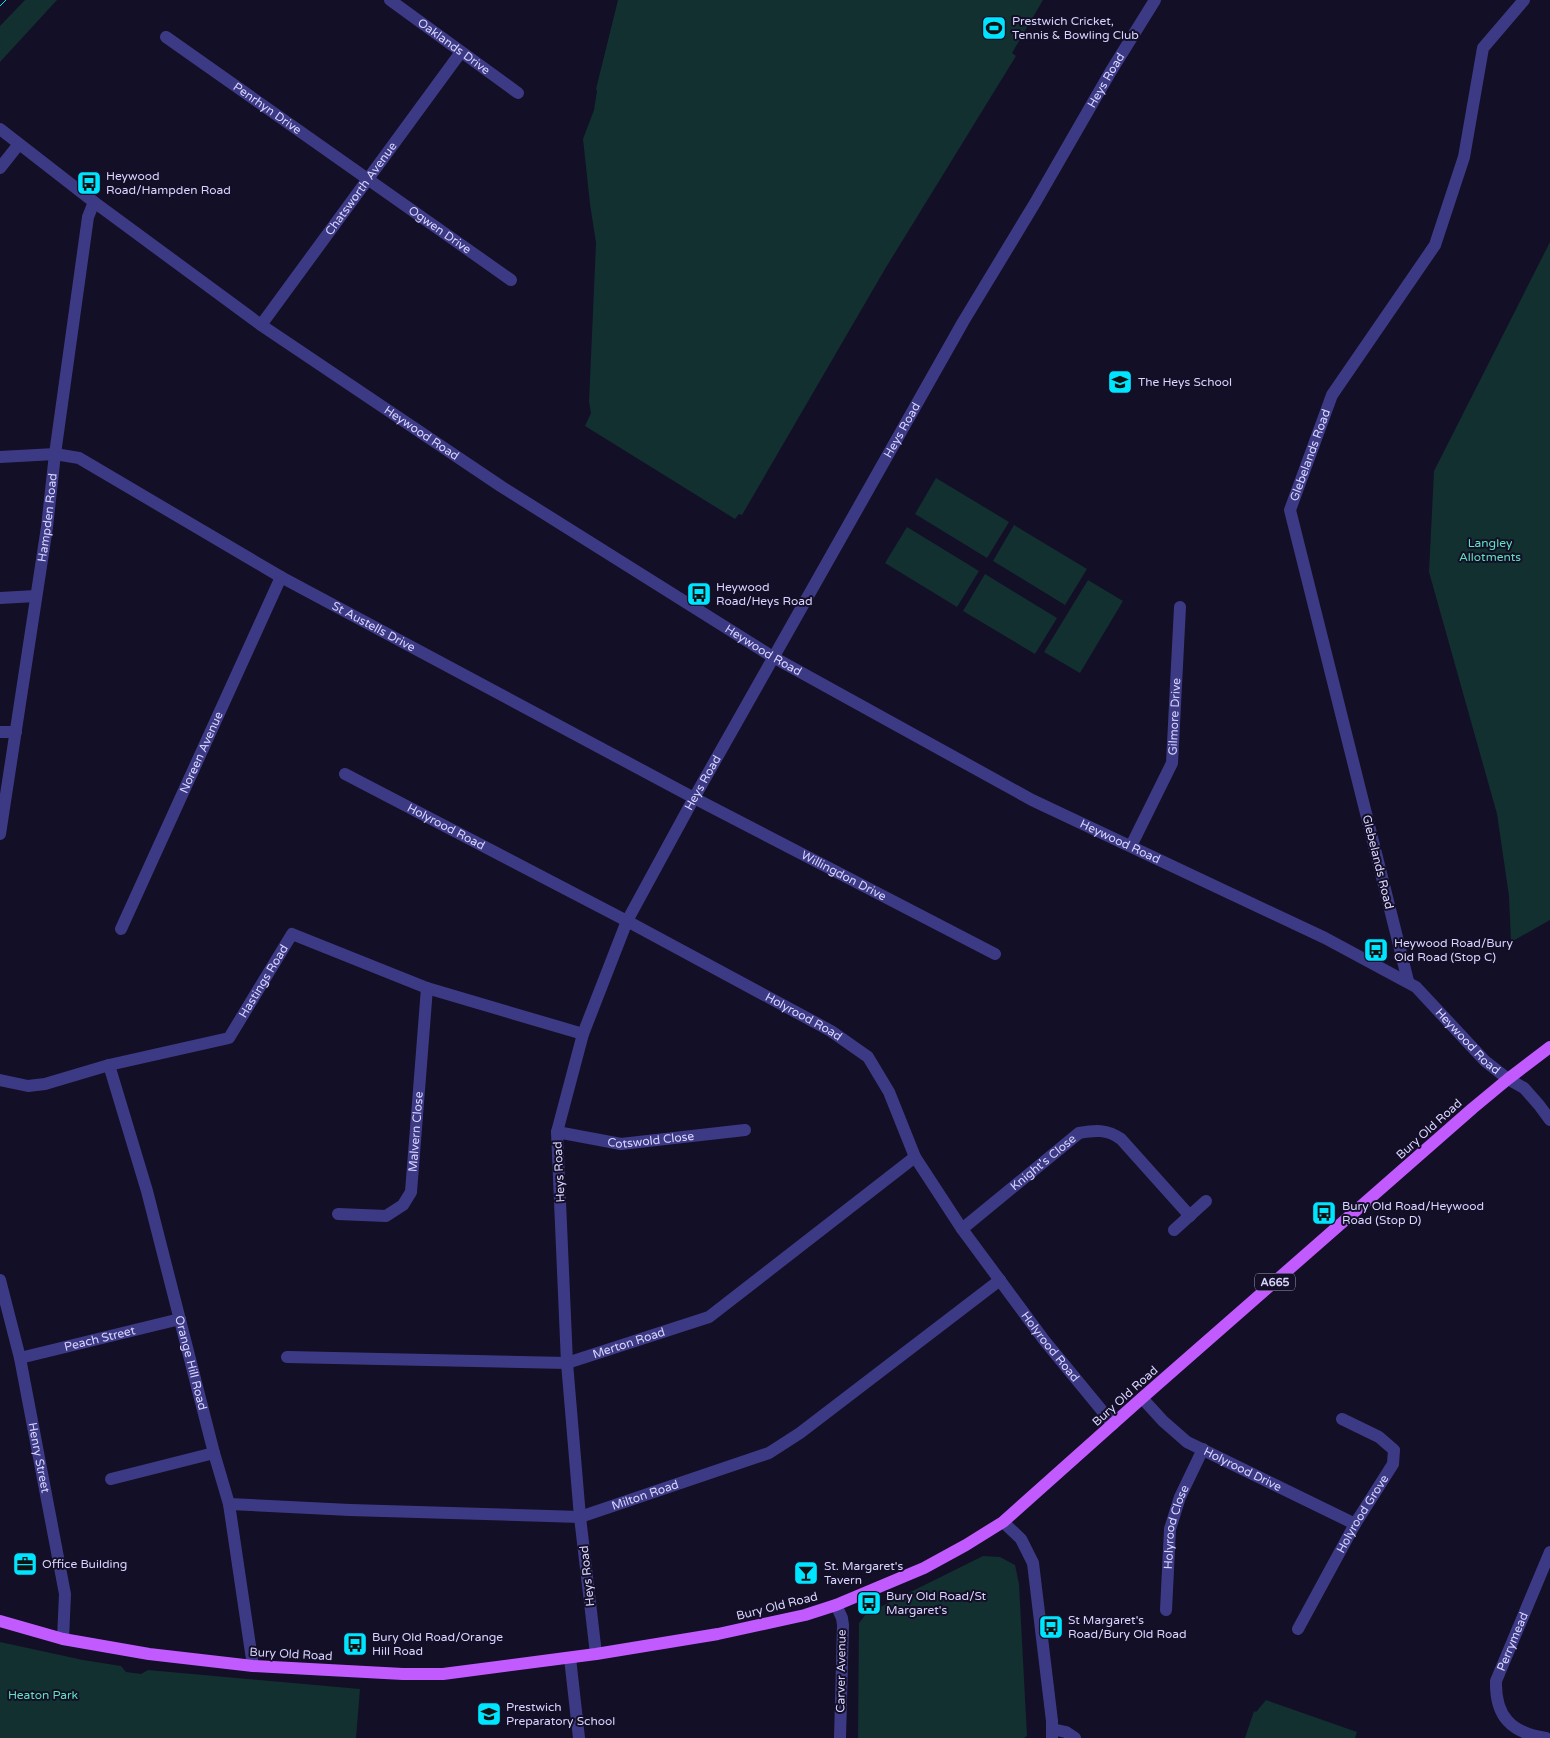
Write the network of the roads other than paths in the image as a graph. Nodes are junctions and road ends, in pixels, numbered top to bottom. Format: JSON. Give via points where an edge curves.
{"nodes":[{"id":1,"x":390,"y":0,"type":"edge"},
{"id":2,"x":1155,"y":0,"type":"edge"},
{"id":3,"x":1524,"y":0,"type":"edge"},
{"id":4,"x":166,"y":37,"type":"dead end"},
{"id":5,"x":460,"y":52,"type":"junction"},
{"id":6,"x":518,"y":92,"type":"dead end"},
{"id":7,"x":0,"y":129,"type":"edge"},
{"id":8,"x":18,"y":144,"type":"junction"},
{"id":9,"x":0,"y":168,"type":"edge"},
{"id":10,"x":368,"y":179,"type":"junction"},
{"id":11,"x":94,"y":202,"type":"junction"},
{"id":12,"x":511,"y":280,"type":"dead end"},
{"id":13,"x":261,"y":325,"type":"junction"},
{"id":14,"x":55,"y":454,"type":"junction"},
{"id":15,"x":0,"y":457,"type":"edge"},
{"id":16,"x":281,"y":577,"type":"junction"},
{"id":17,"x":36,"y":596,"type":"junction"},
{"id":18,"x":0,"y":598,"type":"edge"},
{"id":19,"x":1180,"y":607,"type":"dead end"},
{"id":20,"x":773,"y":657,"type":"junction"},
{"id":21,"x":0,"y":732,"type":"edge"},
{"id":22,"x":16,"y":732,"type":"junction"},
{"id":23,"x":344,"y":774,"type":"dead end"},
{"id":24,"x":694,"y":798,"type":"junction"},
{"id":25,"x":0,"y":834,"type":"edge"},
{"id":26,"x":1131,"y":846,"type":"junction"},
{"id":27,"x":627,"y":921,"type":"junction"},
{"id":28,"x":121,"y":928,"type":"dead end"},
{"id":29,"x":994,"y":954,"type":"dead end"},
{"id":30,"x":1408,"y":981,"type":"junction"},
{"id":31,"x":427,"y":988,"type":"junction"},
{"id":32,"x":583,"y":1034,"type":"junction"},
{"id":33,"x":1550,"y":1047,"type":"edge"},
{"id":34,"x":110,"y":1065,"type":"junction"},
{"id":35,"x":1508,"y":1079,"type":"junction"},
{"id":36,"x":0,"y":1080,"type":"edge"},
{"id":37,"x":1550,"y":1120,"type":"edge"},
{"id":38,"x":745,"y":1130,"type":"dead end"},
{"id":39,"x":557,"y":1132,"type":"junction"},
{"id":40,"x":915,"y":1158,"type":"junction"},
{"id":41,"x":1206,"y":1201,"type":"dead end"},
{"id":42,"x":338,"y":1214,"type":"dead end"},
{"id":43,"x":1190,"y":1216,"type":"junction"},
{"id":44,"x":962,"y":1228,"type":"junction"},
{"id":45,"x":1174,"y":1230,"type":"dead end"},
{"id":46,"x":0,"y":1280,"type":"edge"},
{"id":47,"x":1000,"y":1280,"type":"junction"},
{"id":48,"x":180,"y":1319,"type":"junction"},
{"id":49,"x":286,"y":1357,"type":"dead end"},
{"id":50,"x":20,"y":1358,"type":"junction"},
{"id":51,"x":567,"y":1363,"type":"junction"},
{"id":52,"x":1142,"y":1398,"type":"junction"},
{"id":53,"x":1342,"y":1419,"type":"dead end"},
{"id":54,"x":1114,"y":1424,"type":"junction"},
{"id":55,"x":1203,"y":1449,"type":"junction"},
{"id":56,"x":214,"y":1453,"type":"junction"},
{"id":57,"x":111,"y":1480,"type":"dead end"},
{"id":58,"x":229,"y":1504,"type":"junction"},
{"id":59,"x":580,"y":1517,"type":"junction"},
{"id":60,"x":1003,"y":1522,"type":"junction"},
{"id":61,"x":1355,"y":1524,"type":"junction"},
{"id":62,"x":1550,"y":1552,"type":"edge"},
{"id":63,"x":836,"y":1605,"type":"junction"},
{"id":64,"x":1166,"y":1610,"type":"dead end"},
{"id":65,"x":0,"y":1621,"type":"edge"},
{"id":66,"x":1298,"y":1629,"type":"dead end"},
{"id":67,"x":62,"y":1639,"type":"junction"},
{"id":68,"x":596,"y":1654,"type":"junction"},
{"id":69,"x":570,"y":1658,"type":"junction"},
{"id":70,"x":254,"y":1666,"type":"junction"},
{"id":71,"x":1052,"y":1734,"type":"edge"},
{"id":72,"x":579,"y":1738,"type":"edge"},
{"id":73,"x":840,"y":1738,"type":"edge"},
{"id":74,"x":1075,"y":1738,"type":"edge"},
{"id":75,"x":1546,"y":1738,"type":"edge"}],
"edges":[{"from":1,"to":5,"type":"street","name":"Oaklands Drive"},
{"from":2,"to":20,"type":"street","name":"Heys Road","via":[[963,322]]},
{"from":3,"to":30,"type":"street","name":"Glebelands Road","via":[[1483,48],[1464,157],[1435,245],[1332,395],[1290,510]]},
{"from":4,"to":10,"type":"street","name":"Penrhyn Drive"},
{"from":5,"to":6,"type":"street","name":"Oaklands Drive"},
{"from":5,"to":10,"type":"street","name":"Chatsworth Avenue"},
{"from":7,"to":8,"type":"street","name":"Heywood Road"},
{"from":8,"to":9,"type":"street"},
{"from":8,"to":11,"type":"street","name":"Heywood Road"},
{"from":10,"to":12,"type":"street","name":"Ogwen Drive"},
{"from":10,"to":13,"type":"street","name":"Chatsworth Avenue"},
{"from":11,"to":13,"type":"street","name":"Heywood Road"},
{"from":11,"to":14,"type":"street","name":"Hampden Road","via":[[88,217]]},
{"from":13,"to":20,"type":"street","name":"Heywood Road","via":[[502,487]]},
{"from":14,"to":15,"type":"street","name":"St Austells Drive"},
{"from":14,"to":16,"type":"street","name":"St Austells Drive","via":[[79,458]]},
{"from":14,"to":17,"type":"street","name":"Hampden Road"},
{"from":16,"to":24,"type":"street","name":"St Austells Drive"},
{"from":16,"to":28,"type":"street","name":"Noreen Avenue"},
{"from":17,"to":18,"type":"street"},
{"from":17,"to":22,"type":"street","name":"Hampden Road"},
{"from":19,"to":26,"type":"street","name":"Gilmore Drive","via":[[1172,763]]},
{"from":20,"to":24,"type":"street","name":"Heys Road"},
{"from":20,"to":26,"type":"street","name":"Heywood Road","via":[[1032,800]]},
{"from":21,"to":22,"type":"street"},
{"from":22,"to":25,"type":"street","name":"Hampden Road"},
{"from":23,"to":27,"type":"street","name":"Holyrood Road"},
{"from":24,"to":27,"type":"street","name":"Heys Road"},
{"from":24,"to":29,"type":"street","name":"Willingdon Drive"},
{"from":26,"to":30,"type":"street","name":"Heywood Road"},
{"from":27,"to":32,"type":"street","name":"Heys Road"},
{"from":27,"to":40,"type":"street","name":"Holyrood Road","via":[[831,1031],[868,1058],[889,1092]]},
{"from":30,"to":35,"type":"street","name":"Heywood Road","via":[[1485,1061]]},
{"from":31,"to":32,"type":"street","name":"Hastings Road"},
{"from":31,"to":34,"type":"street","name":"Hastings Road","via":[[292,934],[229,1038]]},
{"from":31,"to":42,"type":"street","name":"Malvern Close","via":[[411,1192],[403,1206],[386,1216]]},
{"from":32,"to":39,"type":"street","name":"Heys Road"},
{"from":33,"to":35,"type":"main road","name":"Bury Old Road","number":"A665"},
{"from":34,"to":36,"type":"street","name":"Hastings Road","via":[[45,1084],[28,1086]]},
{"from":34,"to":48,"type":"street","name":"Orange Hill Road"},
{"from":35,"to":37,"type":"street","name":"Heywood Road","via":[[1524,1088]]},
{"from":35,"to":52,"type":"main road","name":"Bury Old Road","number":"A665"},
{"from":38,"to":39,"type":"street","name":"Cotswold Close","via":[[621,1144]]},
{"from":39,"to":51,"type":"street","name":"Heys Road"},
{"from":40,"to":44,"type":"street","name":"Holyrood Road"},
{"from":40,"to":51,"type":"street","name":"Merton Road","via":[[709,1316]]},
{"from":41,"to":43,"type":"street"},
{"from":43,"to":44,"type":"street","name":"Knight's Close","via":[[1121,1138],[1096,1130],[1079,1133]]},
{"from":43,"to":45,"type":"street"},
{"from":44,"to":47,"type":"street","name":"Holyrood Road"},
{"from":46,"to":50,"type":"street","name":"Henry Street"},
{"from":47,"to":54,"type":"street","name":"Holyrood Road","via":[[1044,1340]]},
{"from":47,"to":59,"type":"street","name":"Milton Road","via":[[800,1433],[769,1453]]},
{"from":48,"to":50,"type":"street","name":"Peach Street"},
{"from":48,"to":56,"type":"street","name":"Orange Hill Road"},
{"from":49,"to":51,"type":"street","name":"Merton Road"},
{"from":50,"to":67,"type":"street","name":"Henry Street","via":[[65,1594]]},
{"from":51,"to":59,"type":"street","name":"Heys Road"},
{"from":52,"to":54,"type":"main road","name":"Bury Old Road","number":"A665"},
{"from":52,"to":55,"type":"street","name":"Holyrood Drive","via":[[1187,1442]]},
{"from":53,"to":61,"type":"street","name":"Holyrood Grove","via":[[1379,1437],[1394,1450],[1393,1464]]},
{"from":54,"to":60,"type":"main road","name":"Bury Old Road","number":"A665"},
{"from":55,"to":61,"type":"street","name":"Holyrood Drive"},
{"from":55,"to":64,"type":"street","name":"Holyrood Close","via":[[1180,1497],[1170,1529]]},
{"from":56,"to":57,"type":"street"},
{"from":56,"to":58,"type":"street","name":"Orange Hill Road"},
{"from":58,"to":59,"type":"street","name":"Milton Road"},
{"from":58,"to":70,"type":"street","name":"Orange Hill Road"},
{"from":59,"to":68,"type":"street","name":"Heys Road"},
{"from":60,"to":63,"type":"main road","name":"Bury Old Road","number":"A665","via":[[924,1568]]},
{"from":60,"to":71,"type":"street","via":[[1021,1539],[1032,1563]]},
{"from":61,"to":66,"type":"street","name":"Holyrood Grove"},
{"from":62,"to":75,"type":"street","name":"Perrymead","via":[[1496,1680],[1495,1694],[1505,1718],[1516,1729]]},
{"from":63,"to":68,"type":"main road","name":"Bury Old Road","number":"A665","via":[[718,1634]]},
{"from":63,"to":73,"type":"street","name":"Carver Avenue","via":[[843,1625]]},
{"from":65,"to":67,"type":"main road","name":"Bury Old Road","number":"A665"},
{"from":67,"to":70,"type":"main road","name":"Bury Old Road","number":"A665","via":[[149,1654]]},
{"from":68,"to":69,"type":"main road","name":"Bury Old Road","number":"A665"},
{"from":69,"to":70,"type":"main road","name":"Bury Old Road","number":"A665","via":[[443,1674]]},
{"from":69,"to":72,"type":"street"},
{"from":71,"to":74,"type":"street","via":[[1066,1732]]}]}
